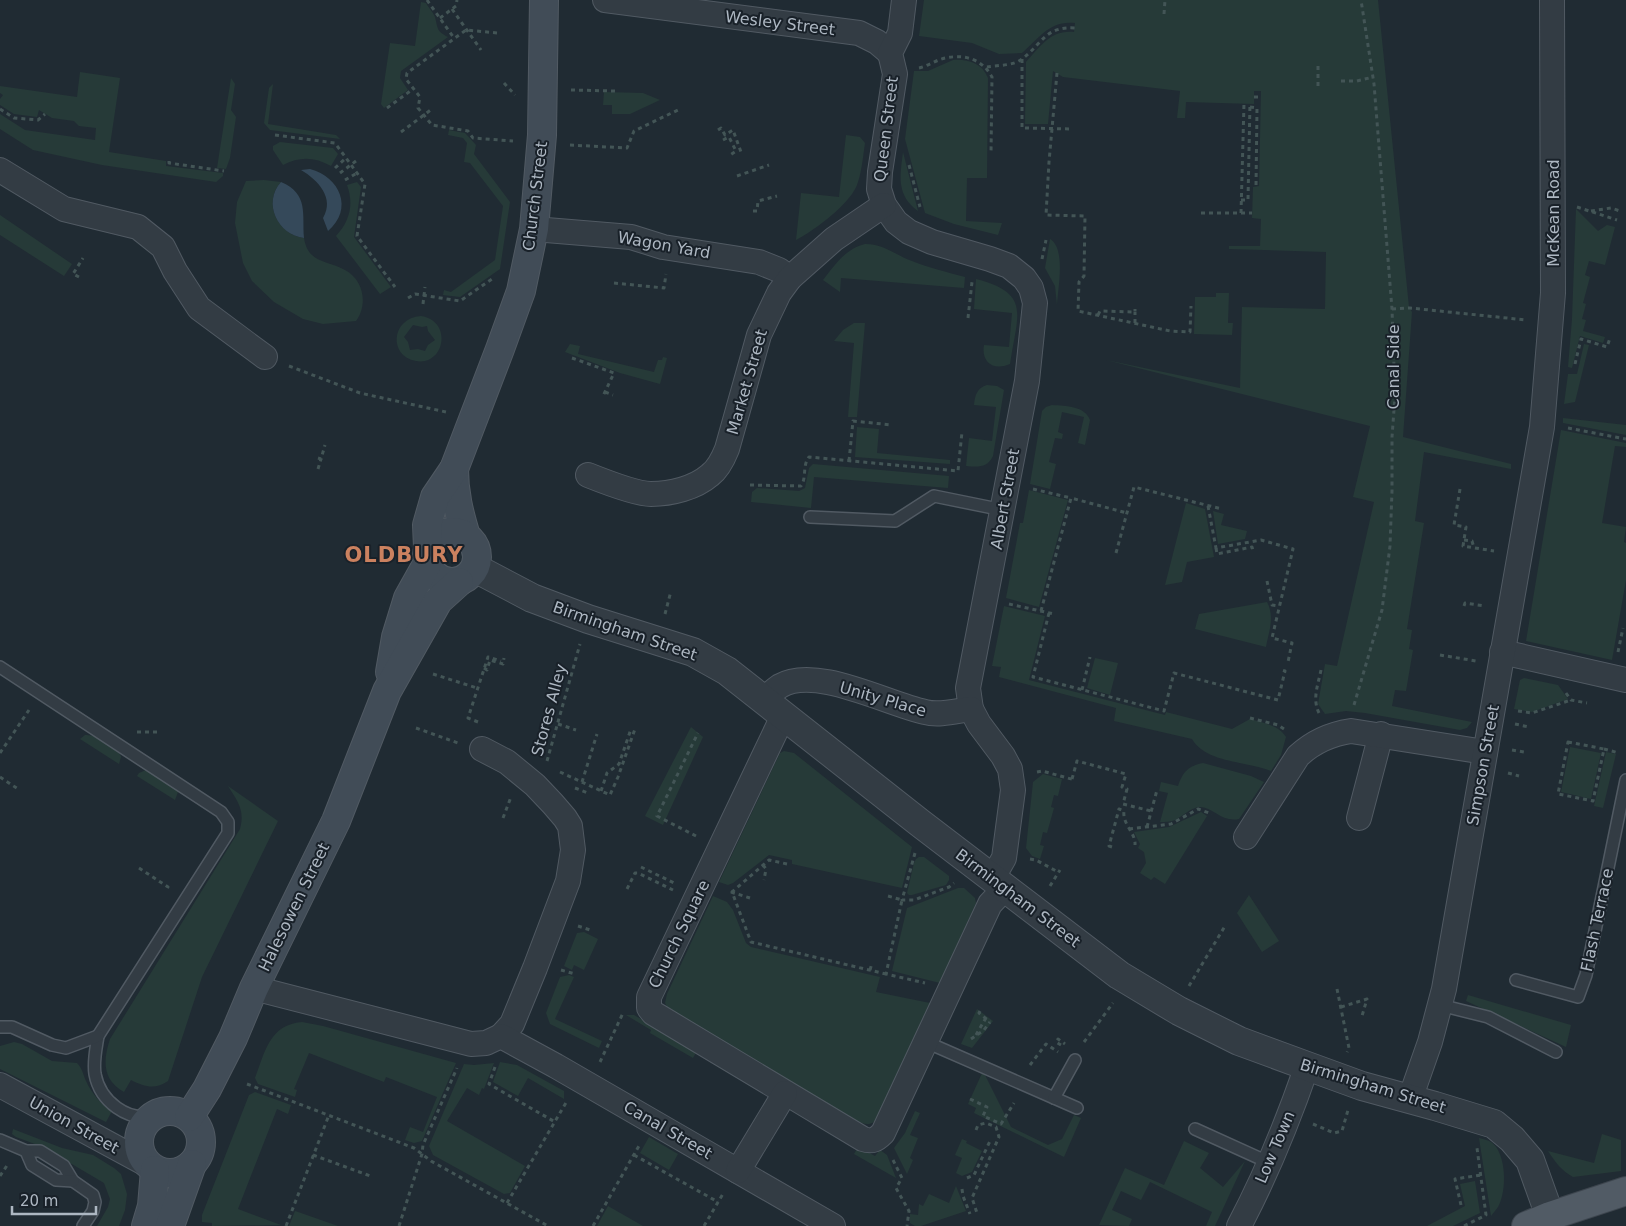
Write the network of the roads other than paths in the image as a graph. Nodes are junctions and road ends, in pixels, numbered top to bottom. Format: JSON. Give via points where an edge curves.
{"nodes":[{"id":1,"x":544,"y":0,"type":"edge"},
{"id":2,"x":605,"y":0,"type":"edge"},
{"id":3,"x":904,"y":0,"type":"edge"},
{"id":4,"x":1552,"y":0,"type":"edge"},
{"id":5,"x":890,"y":53,"type":"junction"},
{"id":6,"x":0,"y":170,"type":"edge"},
{"id":7,"x":884,"y":205,"type":"junction"},
{"id":8,"x":534,"y":229,"type":"junction"},
{"id":9,"x":785,"y":274,"type":"junction"},
{"id":10,"x":1035,"y":277,"type":"joint"},
{"id":11,"x":265,"y":357,"type":"road end"},
{"id":12,"x":1552,"y":427,"type":"joint"},
{"id":13,"x":454,"y":469,"type":"junction"},
{"id":14,"x":588,"y":475,"type":"dead end"},
{"id":15,"x":1003,"y":510,"type":"junction"},
{"id":16,"x":810,"y":517,"type":"dead end"},
{"id":17,"x":466,"y":536,"type":"junction"},
{"id":18,"x":428,"y":556,"type":"junction"},
{"id":19,"x":467,"y":575,"type":"junction"},
{"id":20,"x":1502,"y":652,"type":"junction"},
{"id":21,"x":0,"y":667,"type":"edge"},
{"id":22,"x":1626,"y":680,"type":"edge"},
{"id":23,"x":387,"y":691,"type":"junction"},
{"id":24,"x":774,"y":707,"type":"junction"},
{"id":25,"x":971,"y":709,"type":"junction"},
{"id":26,"x":1381,"y":734,"type":"junction"},
{"id":27,"x":482,"y":749,"type":"dead end"},
{"id":28,"x":1485,"y":752,"type":"junction"},
{"id":29,"x":1626,"y":780,"type":"edge"},
{"id":30,"x":1359,"y":818,"type":"dead end"},
{"id":31,"x":1246,"y":837,"type":"dead end"},
{"id":32,"x":999,"y":884,"type":"junction"},
{"id":33,"x":1516,"y":980,"type":"dead end"},
{"id":34,"x":254,"y":988,"type":"junction"},
{"id":35,"x":1440,"y":1005,"type":"junction"},
{"id":36,"x":0,"y":1027,"type":"edge"},
{"id":37,"x":98,"y":1036,"type":"junction"},
{"id":38,"x":501,"y":1036,"type":"junction"},
{"id":39,"x":926,"y":1042,"type":"junction"},
{"id":40,"x":1556,"y":1052,"type":"dead end"},
{"id":41,"x":1075,"y":1060,"type":"road end"},
{"id":42,"x":1307,"y":1066,"type":"junction"},
{"id":43,"x":0,"y":1085,"type":"edge"},
{"id":44,"x":786,"y":1093,"type":"junction"},
{"id":45,"x":1054,"y":1098,"type":"junction"},
{"id":46,"x":1410,"y":1099,"type":"junction"},
{"id":47,"x":1077,"y":1108,"type":"dead end"},
{"id":48,"x":155,"y":1115,"type":"junction"},
{"id":49,"x":188,"y":1117,"type":"junction"},
{"id":50,"x":1194,"y":1129,"type":"dead end"},
{"id":51,"x":0,"y":1140,"type":"edge"},
{"id":52,"x":26,"y":1151,"type":"junction"},
{"id":53,"x":1270,"y":1163,"type":"junction"},
{"id":54,"x":192,"y":1164,"type":"junction"},
{"id":55,"x":151,"y":1167,"type":"junction"},
{"id":56,"x":737,"y":1171,"type":"junction"},
{"id":57,"x":73,"y":1181,"type":"junction"},
{"id":58,"x":1626,"y":1191,"type":"edge"},
{"id":59,"x":1546,"y":1224,"type":"edge"},
{"id":60,"x":83,"y":1226,"type":"edge"},
{"id":61,"x":146,"y":1226,"type":"edge"},
{"id":62,"x":170,"y":1226,"type":"edge"},
{"id":63,"x":833,"y":1226,"type":"edge"},
{"id":64,"x":1239,"y":1226,"type":"edge"}],
"edges":[{"from":1,"to":8,"type":"main road","name":"Church Street","via":[[542,135]]},
{"from":2,"to":5,"type":"street","name":"Wesley Street","via":[[859,34],[877,42]]},
{"from":3,"to":5,"type":"street","name":"Queen Street","via":[[900,32]]},
{"from":4,"to":12,"type":"street","name":"McKean Road"},
{"from":5,"to":7,"type":"street","name":"Queen Street","via":[[895,74],[880,172],[879,190]]},
{"from":6,"to":11,"type":"street","via":[[64,209],[138,227],[162,247],[199,308]]},
{"from":7,"to":9,"type":"street","name":"Market Street"},
{"from":7,"to":10,"type":"street","name":"Queen Street","via":[[896,222],[909,232],[1002,263],[1024,278]]},
{"from":8,"to":9,"type":"street","name":"Wagon Yard","via":[[630,237],[663,247],[759,262]]},
{"from":8,"to":13,"type":"main road","name":"Church Street","via":[[521,291]]},
{"from":9,"to":14,"type":"street","name":"Market Street","via":[[759,335],[727,450],[710,475],[687,488],[650,494]]},
{"from":10,"to":15,"type":"street","name":"Albert Street","via":[[1027,381]]},
{"from":12,"to":20,"type":"street","name":"Simpson Street"},
{"from":13,"to":17,"type":"main road","name":"Church Street","via":[[457,507]]},
{"from":13,"to":18,"type":"main road","name":"Church Street","via":[[435,497],[427,525]]},
{"from":15,"to":16,"type":"lane","via":[[934,496],[895,521]]},
{"from":15,"to":25,"type":"street","name":"Albert Street","via":[[968,688]]},
{"from":17,"to":18,"type":"main road","via":[[448,532],[433,540]]},
{"from":17,"to":19,"type":"main road","name":"Church Street","via":[[477,554]]},
{"from":18,"to":19,"type":"main road","via":[[433,575],[444,582]]},
{"from":18,"to":23,"type":"main road","name":"Halesowen Street","via":[[408,598],[396,637]]},
{"from":19,"to":23,"type":"main road","name":"Halesowen Street","via":[[438,601]]},
{"from":19,"to":24,"type":"street","name":"Birmingham Street","via":[[588,619],[693,652],[727,671]]},
{"from":20,"to":22,"type":"street"},
{"from":20,"to":28,"type":"street","name":"Simpson Street"},
{"from":21,"to":37,"type":"lane","via":[[221,812],[228,822],[228,833]]},
{"from":23,"to":34,"type":"main road","name":"Halesowen Street","via":[[336,821]]},
{"from":24,"to":25,"type":"street","name":"Unity Place","via":[[780,686],[797,680],[816,680],[869,693],[926,713]]},
{"from":24,"to":32,"type":"street","name":"Birmingham Street"},
{"from":24,"to":44,"type":"street","name":"Church Square","via":[[648,1008]]},
{"from":25,"to":32,"type":"street","via":[[1003,756],[1013,779]]},
{"from":26,"to":28,"type":"street"},
{"from":26,"to":30,"type":"street"},
{"from":26,"to":31,"type":"street","via":[[1335,733],[1308,747]]},
{"from":27,"to":38,"type":"street","via":[[507,762],[553,804],[570,826],[573,850],[568,881],[535,968],[512,1024]]},
{"from":28,"to":35,"type":"street","name":"Simpson Street"},
{"from":29,"to":33,"type":"lane","name":"Flash Terrace","via":[[1586,975],[1578,997]]},
{"from":32,"to":39,"type":"street","name":"Church Square"},
{"from":32,"to":42,"type":"street","name":"Birmingham Street","via":[[1118,975],[1239,1041]]},
{"from":34,"to":38,"type":"street","via":[[471,1044],[486,1043]]},
{"from":34,"to":49,"type":"main road","name":"Halesowen Street","via":[[233,1038]]},
{"from":35,"to":40,"type":"lane","via":[[1488,1017]]},
{"from":35,"to":46,"type":"street","name":"Simpson Street"},
{"from":36,"to":37,"type":"lane","via":[[12,1027],[66,1048]]},
{"from":37,"to":48,"type":"lane","via":[[94,1058],[96,1075],[107,1099],[123,1112],[146,1118]]},
{"from":38,"to":56,"type":"street","name":"Canal Street"},
{"from":39,"to":44,"type":"street","name":"Church Square","via":[[883,1134],[876,1140],[863,1139]]},
{"from":39,"to":45,"type":"lane"},
{"from":41,"to":45,"type":"lane"},
{"from":42,"to":46,"type":"street","name":"Birmingham Street"},
{"from":42,"to":53,"type":"street","name":"Low Town"},
{"from":43,"to":55,"type":"street","name":"Union Street"},
{"from":44,"to":56,"type":"street"},
{"from":45,"to":47,"type":"lane"},
{"from":46,"to":59,"type":"street","name":"Birmingham Street","via":[[1494,1124],[1512,1139],[1530,1160]]},
{"from":48,"to":49,"type":"main road","via":[[169,1111]]},
{"from":48,"to":55,"type":"main road","via":[[146,1121],[138,1140],[139,1148]]},
{"from":49,"to":54,"type":"main road","via":[[198,1129],[201,1142]]},
{"from":50,"to":53,"type":"lane"},
{"from":51,"to":52,"type":"lane"},
{"from":52,"to":57,"type":"lane","via":[[40,1151],[64,1166]]},
{"from":52,"to":57,"type":"lane","via":[[32,1165],[56,1180]]},
{"from":53,"to":64,"type":"street","name":"Low Town"},
{"from":54,"to":55,"type":"main road","via":[[183,1171],[167,1174]]},
{"from":54,"to":62,"type":"main road"},
{"from":55,"to":61,"type":"main road","via":[[152,1206]]},
{"from":56,"to":63,"type":"street","name":"Canal Street"},
{"from":57,"to":60,"type":"lane","via":[[93,1195],[95,1202]]},
{"from":58,"to":59,"type":"main road"}]}
